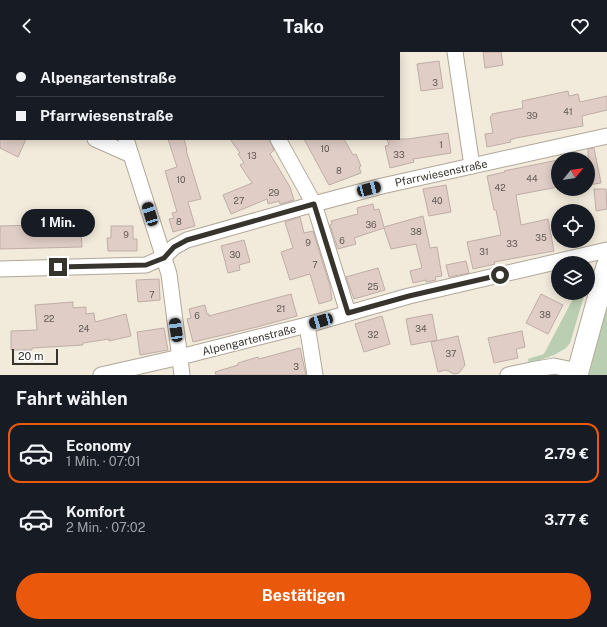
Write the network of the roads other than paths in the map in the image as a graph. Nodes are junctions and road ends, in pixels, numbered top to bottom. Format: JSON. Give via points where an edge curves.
{"nodes":[{"id":1,"x":455,"y":52,"type":"edge"},
{"id":2,"x":607,"y":136,"type":"edge"},
{"id":3,"x":97,"y":140,"type":"edge"},
{"id":4,"x":126,"y":140,"type":"edge"},
{"id":5,"x":279,"y":140,"type":"edge"},
{"id":6,"x":131,"y":155,"type":"junction"},
{"id":7,"x":472,"y":166,"type":"junction"},
{"id":8,"x":314,"y":204,"type":"junction"},
{"id":9,"x":607,"y":250,"type":"edge"},
{"id":10,"x":164,"y":258,"type":"junction"},
{"id":11,"x":607,"y":266,"type":"edge"},
{"id":12,"x":0,"y":269,"type":"edge"},
{"id":13,"x":348,"y":313,"type":"junction"},
{"id":14,"x":307,"y":325,"type":"junction"},
{"id":15,"x":180,"y":357,"type":"junction"},
{"id":16,"x":577,"y":373,"type":"edge"},
{"id":17,"x":101,"y":375,"type":"edge"},
{"id":18,"x":182,"y":375,"type":"edge"},
{"id":19,"x":315,"y":375,"type":"edge"},
{"id":20,"x":508,"y":375,"type":"edge"}],
"edges":[{"from":1,"to":7,"type":"street"},
{"from":2,"to":7,"type":"street","name":"Pfarrwiesenstraße"},
{"from":3,"to":6,"type":"street"},
{"from":4,"to":6,"type":"street"},
{"from":5,"to":8,"type":"street"},
{"from":6,"to":10,"type":"street"},
{"from":7,"to":8,"type":"street","name":"Pfarrwiesenstraße"},
{"from":8,"to":10,"type":"street","name":"Pfarrwiesenstraße","via":[[187,240],[174,247]]},
{"from":8,"to":13,"type":"street"},
{"from":9,"to":13,"type":"street","name":"Alpengartenstraße","via":[[409,296]]},
{"from":10,"to":12,"type":"street","name":"Pfarrwiesenstraße","via":[[146,265]]},
{"from":10,"to":15,"type":"street","via":[[169,274]]},
{"from":11,"to":16,"type":"street"},
{"from":13,"to":14,"type":"street","name":"Alpengartenstraße"},
{"from":14,"to":15,"type":"street","name":"Alpengartenstraße"},
{"from":14,"to":19,"type":"street"},
{"from":15,"to":17,"type":"street","name":"Alpengartenstraße"},
{"from":15,"to":18,"type":"street"},
{"from":16,"to":20,"type":"street","via":[[554,366]]}]}
